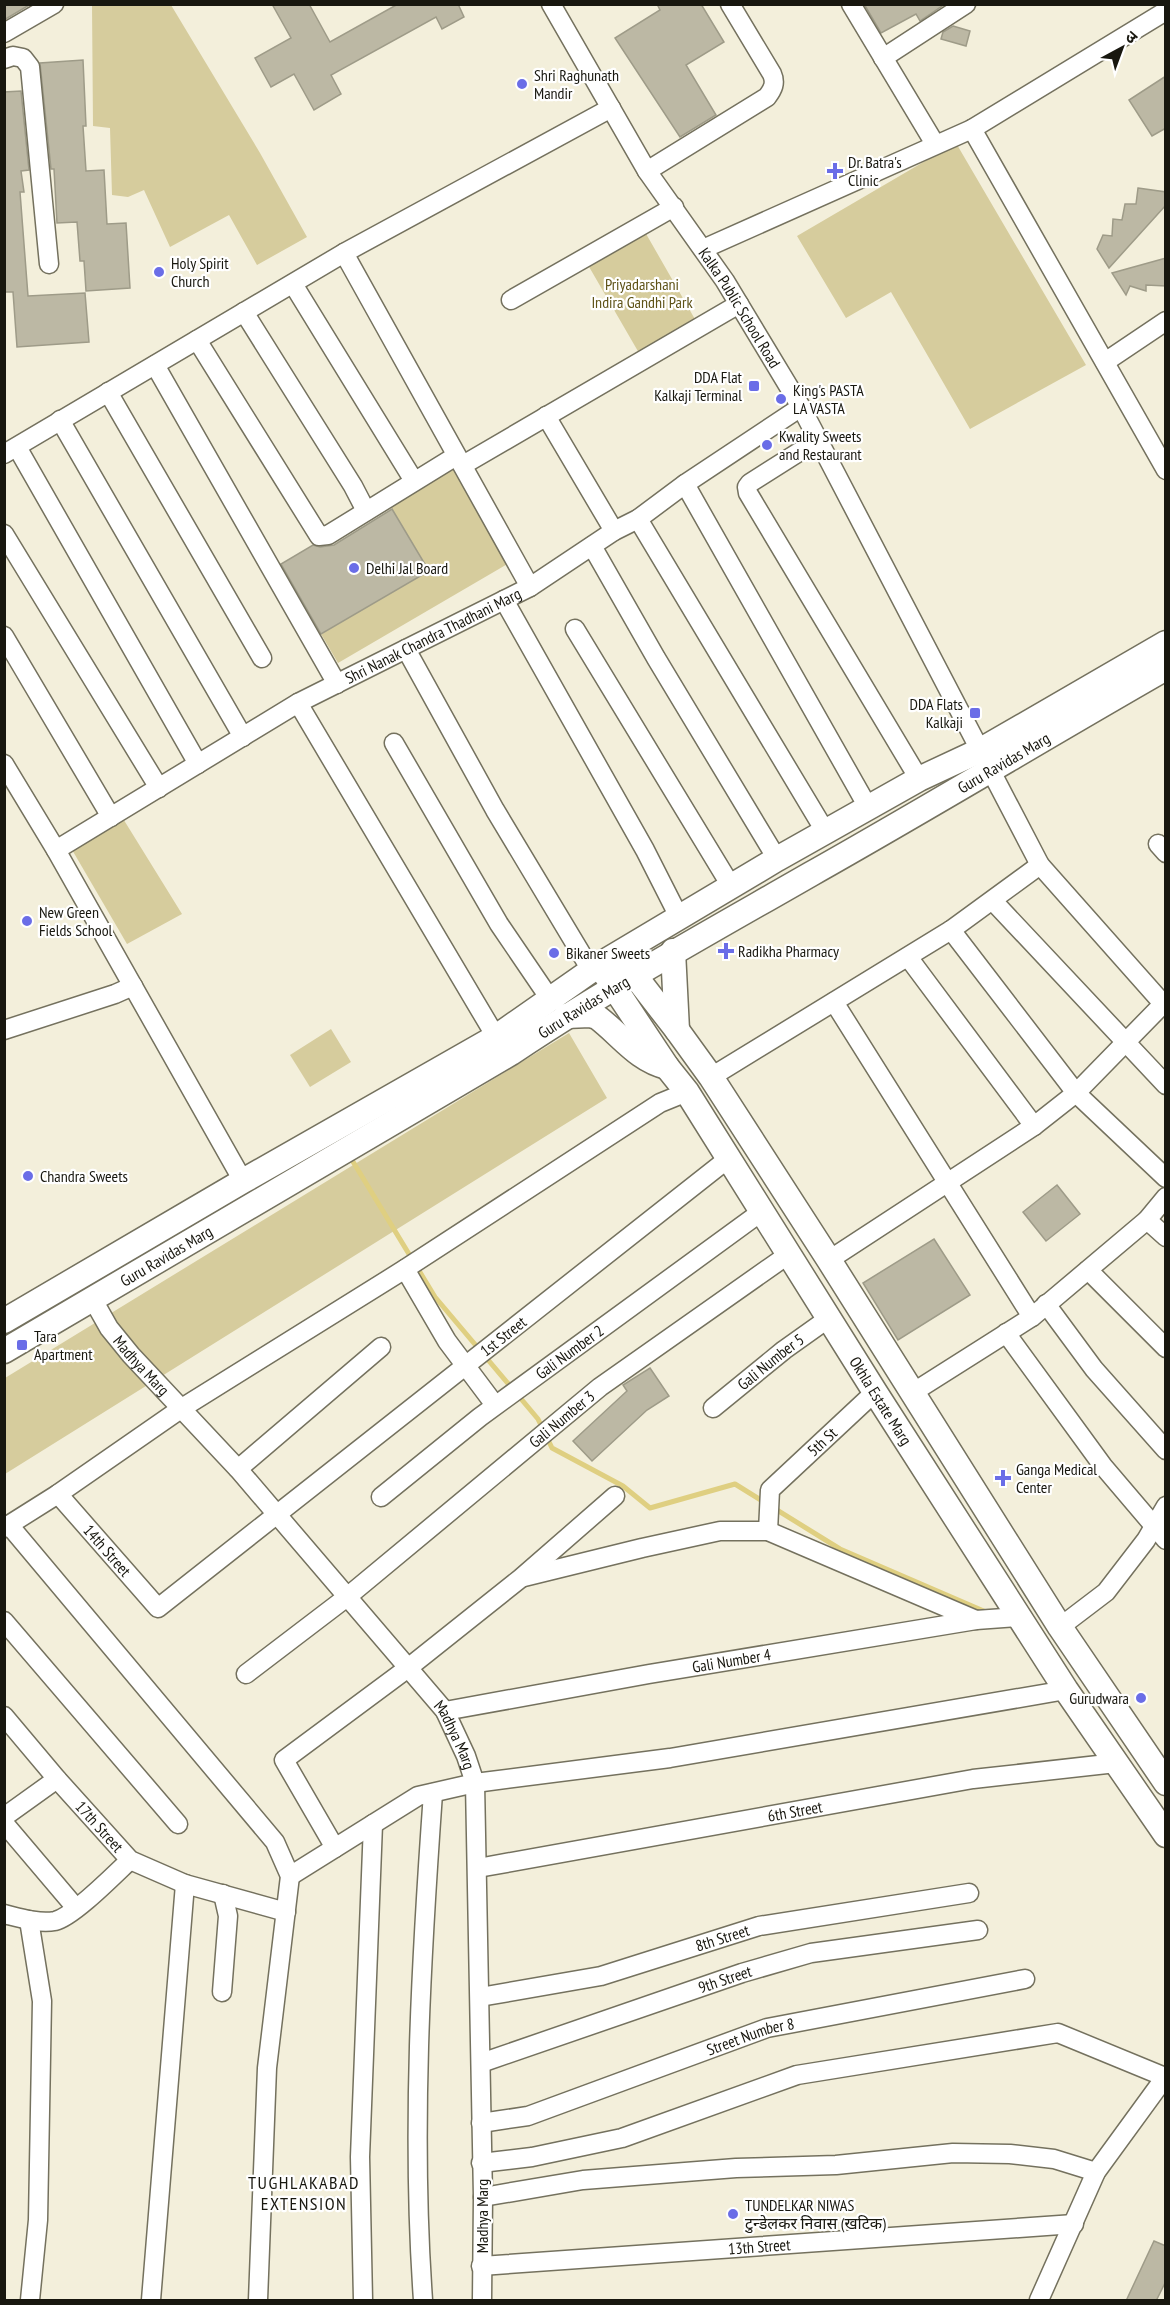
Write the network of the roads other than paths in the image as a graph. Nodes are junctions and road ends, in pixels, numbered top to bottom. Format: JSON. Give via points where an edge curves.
{"nodes":[{"id":1,"x":54,"y":4,"type":"edge"},
{"id":2,"x":551,"y":4,"type":"edge"},
{"id":3,"x":730,"y":4,"type":"edge"},
{"id":4,"x":851,"y":4,"type":"edge"},
{"id":5,"x":966,"y":4,"type":"edge"},
{"id":6,"x":1166,"y":11,"type":"edge"},
{"id":7,"x":4,"y":33,"type":"edge"},
{"id":8,"x":883,"y":58,"type":"junction"},
{"id":9,"x":4,"y":59,"type":"edge"},
{"id":10,"x":611,"y":108,"type":"junction"},
{"id":11,"x":972,"y":129,"type":"junction"},
{"id":12,"x":934,"y":144,"type":"junction"},
{"id":13,"x":647,"y":171,"type":"junction"},
{"id":14,"x":674,"y":207,"type":"junction"},
{"id":15,"x":703,"y":249,"type":"junction"},
{"id":16,"x":344,"y":253,"type":"junction"},
{"id":17,"x":50,"y":264,"type":"dead end"},
{"id":18,"x":293,"y":284,"type":"junction"},
{"id":19,"x":511,"y":300,"type":"dead end"},
{"id":20,"x":739,"y":304,"type":"junction"},
{"id":21,"x":244,"y":312,"type":"junction"},
{"id":22,"x":1166,"y":321,"type":"edge"},
{"id":23,"x":196,"y":340,"type":"junction"},
{"id":24,"x":1105,"y":362,"type":"junction"},
{"id":25,"x":155,"y":365,"type":"junction"},
{"id":26,"x":108,"y":393,"type":"junction"},
{"id":27,"x":801,"y":407,"type":"junction"},
{"id":28,"x":546,"y":416,"type":"junction"},
{"id":29,"x":60,"y":420,"type":"junction"},
{"id":30,"x":818,"y":440,"type":"junction"},
{"id":31,"x":11,"y":451,"type":"edge"},
{"id":32,"x":460,"y":460,"type":"junction"},
{"id":33,"x":1166,"y":470,"type":"edge"},
{"id":34,"x":414,"y":481,"type":"junction"},
{"id":35,"x":685,"y":484,"type":"junction"},
{"id":36,"x":366,"y":511,"type":"junction"},
{"id":37,"x":638,"y":519,"type":"junction"},
{"id":38,"x":614,"y":531,"type":"junction"},
{"id":39,"x":4,"y":534,"type":"edge"},
{"id":40,"x":592,"y":546,"type":"junction"},
{"id":41,"x":530,"y":587,"type":"junction"},
{"id":42,"x":504,"y":600,"type":"junction"},
{"id":43,"x":575,"y":629,"type":"dead end"},
{"id":44,"x":4,"y":636,"type":"edge"},
{"id":45,"x":1166,"y":643,"type":"edge"},
{"id":46,"x":406,"y":649,"type":"junction"},
{"id":47,"x":262,"y":658,"type":"dead end"},
{"id":48,"x":1166,"y":668,"type":"edge"},
{"id":49,"x":338,"y":684,"type":"junction"},
{"id":50,"x":298,"y":703,"type":"junction"},
{"id":51,"x":243,"y":737,"type":"junction"},
{"id":52,"x":394,"y":744,"type":"dead end"},
{"id":53,"x":985,"y":760,"type":"junction"},
{"id":54,"x":4,"y":764,"type":"edge"},
{"id":55,"x":198,"y":764,"type":"junction"},
{"id":56,"x":919,"y":779,"type":"junction"},
{"id":57,"x":159,"y":788,"type":"junction"},
{"id":58,"x":869,"y":809,"type":"junction"},
{"id":59,"x":111,"y":817,"type":"junction"},
{"id":60,"x":825,"y":831,"type":"junction"},
{"id":61,"x":56,"y":850,"type":"junction"},
{"id":62,"x":777,"y":859,"type":"junction"},
{"id":63,"x":1040,"y":865,"type":"junction"},
{"id":64,"x":731,"y":886,"type":"junction"},
{"id":65,"x":993,"y":901,"type":"junction"},
{"id":66,"x":679,"y":916,"type":"junction"},
{"id":67,"x":951,"y":930,"type":"junction"},
{"id":68,"x":673,"y":951,"type":"junction"},
{"id":69,"x":908,"y":957,"type":"junction"},
{"id":70,"x":603,"y":963,"type":"junction"},
{"id":71,"x":624,"y":981,"type":"junction"},
{"id":72,"x":133,"y":986,"type":"junction"},
{"id":73,"x":834,"y":1002,"type":"junction"},
{"id":74,"x":1164,"y":1005,"type":"edge"},
{"id":75,"x":558,"y":1007,"type":"junction"},
{"id":76,"x":677,"y":1029,"type":"junction"},
{"id":77,"x":4,"y":1030,"type":"edge"},
{"id":78,"x":496,"y":1037,"type":"junction"},
{"id":79,"x":1126,"y":1042,"type":"junction"},
{"id":80,"x":667,"y":1067,"type":"junction"},
{"id":81,"x":711,"y":1077,"type":"junction"},
{"id":82,"x":1166,"y":1085,"type":"edge"},
{"id":83,"x":687,"y":1092,"type":"junction"},
{"id":84,"x":1076,"y":1093,"type":"junction"},
{"id":85,"x":1034,"y":1126,"type":"junction"},
{"id":86,"x":729,"y":1158,"type":"junction"},
{"id":87,"x":1166,"y":1178,"type":"edge"},
{"id":88,"x":243,"y":1180,"type":"junction"},
{"id":89,"x":949,"y":1182,"type":"junction"},
{"id":90,"x":1166,"y":1197,"type":"edge"},
{"id":91,"x":761,"y":1212,"type":"junction"},
{"id":92,"x":1147,"y":1220,"type":"junction"},
{"id":93,"x":1166,"y":1237,"type":"edge"},
{"id":94,"x":789,"y":1254,"type":"junction"},
{"id":95,"x":829,"y":1260,"type":"junction"},
{"id":96,"x":405,"y":1269,"type":"junction"},
{"id":97,"x":1088,"y":1270,"type":"junction"},
{"id":98,"x":93,"y":1298,"type":"junction"},
{"id":99,"x":1046,"y":1304,"type":"junction"},
{"id":100,"x":1032,"y":1317,"type":"junction"},
{"id":101,"x":828,"y":1318,"type":"junction"},
{"id":102,"x":4,"y":1321,"type":"edge"},
{"id":103,"x":1006,"y":1334,"type":"junction"},
{"id":104,"x":381,"y":1347,"type":"dead end"},
{"id":105,"x":1166,"y":1348,"type":"edge"},
{"id":106,"x":4,"y":1351,"type":"edge"},
{"id":107,"x":464,"y":1366,"type":"junction"},
{"id":108,"x":875,"y":1392,"type":"junction"},
{"id":109,"x":912,"y":1393,"type":"junction"},
{"id":110,"x":495,"y":1405,"type":"junction"},
{"id":111,"x":182,"y":1408,"type":"junction"},
{"id":112,"x":713,"y":1408,"type":"dead end"},
{"id":113,"x":1166,"y":1450,"type":"edge"},
{"id":114,"x":238,"y":1469,"type":"junction"},
{"id":115,"x":58,"y":1494,"type":"junction"},
{"id":116,"x":615,"y":1496,"type":"dead end"},
{"id":117,"x":381,"y":1497,"type":"dead end"},
{"id":118,"x":1166,"y":1506,"type":"edge"},
{"id":119,"x":276,"y":1513,"type":"junction"},
{"id":120,"x":7,"y":1526,"type":"edge"},
{"id":121,"x":768,"y":1530,"type":"junction"},
{"id":122,"x":1160,"y":1533,"type":"edge"},
{"id":123,"x":521,"y":1578,"type":"junction"},
{"id":124,"x":347,"y":1597,"type":"junction"},
{"id":125,"x":158,"y":1608,"type":"joint"},
{"id":126,"x":1018,"y":1617,"type":"junction"},
{"id":127,"x":976,"y":1620,"type":"junction"},
{"id":128,"x":4,"y":1621,"type":"edge"},
{"id":129,"x":1060,"y":1627,"type":"junction"},
{"id":130,"x":408,"y":1668,"type":"junction"},
{"id":131,"x":246,"y":1674,"type":"dead end"},
{"id":132,"x":1066,"y":1690,"type":"junction"},
{"id":133,"x":445,"y":1711,"type":"junction"},
{"id":134,"x":4,"y":1716,"type":"edge"},
{"id":135,"x":1116,"y":1763,"type":"junction"},
{"id":136,"x":57,"y":1779,"type":"junction"},
{"id":137,"x":475,"y":1783,"type":"junction"},
{"id":138,"x":1166,"y":1783,"type":"edge"},
{"id":139,"x":433,"y":1793,"type":"junction"},
{"id":140,"x":4,"y":1817,"type":"edge"},
{"id":141,"x":4,"y":1823,"type":"edge"},
{"id":142,"x":178,"y":1824,"type":"dead end"},
{"id":143,"x":373,"y":1824,"type":"junction"},
{"id":144,"x":1166,"y":1836,"type":"edge"},
{"id":145,"x":335,"y":1848,"type":"junction"},
{"id":146,"x":130,"y":1860,"type":"junction"},
{"id":147,"x":478,"y":1868,"type":"junction"},
{"id":148,"x":290,"y":1876,"type":"junction"},
{"id":149,"x":185,"y":1884,"type":"junction"},
{"id":150,"x":969,"y":1893,"type":"dead end"},
{"id":151,"x":223,"y":1894,"type":"junction"},
{"id":152,"x":76,"y":1908,"type":"junction"},
{"id":153,"x":286,"y":1912,"type":"junction"},
{"id":154,"x":4,"y":1914,"type":"edge"},
{"id":155,"x":29,"y":1920,"type":"junction"},
{"id":156,"x":978,"y":1930,"type":"dead end"},
{"id":157,"x":1025,"y":1979,"type":"dead end"},
{"id":158,"x":222,"y":1992,"type":"dead end"},
{"id":159,"x":480,"y":1997,"type":"junction"},
{"id":160,"x":481,"y":2064,"type":"junction"},
{"id":161,"x":1165,"y":2077,"type":"edge"},
{"id":162,"x":482,"y":2123,"type":"junction"},
{"id":163,"x":481,"y":2163,"type":"junction"},
{"id":164,"x":1096,"y":2172,"type":"junction"},
{"id":165,"x":483,"y":2197,"type":"junction"},
{"id":166,"x":1074,"y":2224,"type":"junction"},
{"id":167,"x":481,"y":2266,"type":"junction"},
{"id":168,"x":30,"y":2301,"type":"edge"},
{"id":169,"x":151,"y":2301,"type":"edge"},
{"id":170,"x":258,"y":2301,"type":"edge"},
{"id":171,"x":363,"y":2301,"type":"edge"},
{"id":172,"x":423,"y":2301,"type":"edge"},
{"id":173,"x":482,"y":2301,"type":"edge"},
{"id":174,"x":1039,"y":2301,"type":"edge"}],
"edges":[{"from":1,"to":7,"type":"street"},
{"from":2,"to":10,"type":"street","name":"Kalka Public School Road"},
{"from":3,"to":13,"type":"street","via":[[772,74],[772,90]]},
{"from":4,"to":8,"type":"street"},
{"from":5,"to":8,"type":"street"},
{"from":6,"to":11,"type":"street"},
{"from":8,"to":12,"type":"street"},
{"from":9,"to":17,"type":"street","via":[[23,58],[30,67]]},
{"from":10,"to":13,"type":"street","name":"Kalka Public School Road"},
{"from":10,"to":16,"type":"street"},
{"from":11,"to":12,"type":"street"},
{"from":11,"to":24,"type":"street"},
{"from":12,"to":15,"type":"street"},
{"from":13,"to":14,"type":"street","name":"Kalka Public School Road"},
{"from":14,"to":15,"type":"street","name":"Kalka Public School Road"},
{"from":14,"to":19,"type":"street"},
{"from":15,"to":20,"type":"street","name":"Kalka Public School Road"},
{"from":16,"to":18,"type":"street"},
{"from":16,"to":32,"type":"street"},
{"from":18,"to":21,"type":"street"},
{"from":18,"to":34,"type":"street"},
{"from":20,"to":27,"type":"street","name":"Kalka Public School Road"},
{"from":20,"to":28,"type":"street"},
{"from":21,"to":23,"type":"street"},
{"from":21,"to":36,"type":"street"},
{"from":22,"to":24,"type":"street"},
{"from":23,"to":25,"type":"street"},
{"from":23,"to":36,"type":"street","via":[[320,536]]},
{"from":24,"to":33,"type":"street"},
{"from":25,"to":26,"type":"street"},
{"from":25,"to":49,"type":"street"},
{"from":26,"to":29,"type":"street"},
{"from":26,"to":47,"type":"street"},
{"from":27,"to":30,"type":"street","name":"Kalka Public School Road"},
{"from":27,"to":35,"type":"street","name":"Shri Nanak Chandra Thadhani Marg"},
{"from":28,"to":32,"type":"street"},
{"from":28,"to":38,"type":"street"},
{"from":29,"to":31,"type":"street"},
{"from":29,"to":51,"type":"street"},
{"from":30,"to":53,"type":"street","name":"Kalka Public School Road"},
{"from":30,"to":56,"type":"street","via":[[750,483],[748,493]]},
{"from":31,"to":55,"type":"street"},
{"from":32,"to":34,"type":"street"},
{"from":32,"to":41,"type":"street"},
{"from":34,"to":36,"type":"street"},
{"from":35,"to":37,"type":"street","name":"Shri Nanak Chandra Thadhani Marg"},
{"from":35,"to":58,"type":"street"},
{"from":37,"to":38,"type":"street","name":"Shri Nanak Chandra Thadhani Marg"},
{"from":37,"to":60,"type":"street"},
{"from":38,"to":40,"type":"street","name":"Shri Nanak Chandra Thadhani Marg"},
{"from":39,"to":57,"type":"street"},
{"from":40,"to":41,"type":"street","name":"Shri Nanak Chandra Thadhani Marg"},
{"from":40,"to":62,"type":"street"},
{"from":41,"to":42,"type":"street","name":"Shri Nanak Chandra Thadhani Marg"},
{"from":42,"to":46,"type":"street","name":"Shri Nanak Chandra Thadhani Marg"},
{"from":42,"to":66,"type":"street"},
{"from":43,"to":64,"type":"street"},
{"from":44,"to":59,"type":"street"},
{"from":45,"to":53,"type":"main road","name":"Guru Ravidas Marg"},
{"from":46,"to":49,"type":"street","name":"Shri Nanak Chandra Thadhani Marg"},
{"from":46,"to":70,"type":"street","via":[[495,810]]},
{"from":48,"to":53,"type":"main road","name":"Guru Ravidas Marg"},
{"from":49,"to":50,"type":"street","name":"Shri Nanak Chandra Thadhani Marg"},
{"from":50,"to":51,"type":"street","name":"Shri Nanak Chandra Thadhani Marg"},
{"from":50,"to":78,"type":"street"},
{"from":51,"to":55,"type":"street","name":"Shri Nanak Chandra Thadhani Marg"},
{"from":52,"to":75,"type":"street","via":[[499,924]]},
{"from":53,"to":56,"type":"main road","name":"Guru Ravidas Marg"},
{"from":53,"to":63,"type":"street","name":"Kalka Public School Road"},
{"from":53,"to":68,"type":"main road","name":"Guru Ravidas Marg","via":[[813,873]]},
{"from":54,"to":61,"type":"street"},
{"from":55,"to":57,"type":"street","name":"Shri Nanak Chandra Thadhani Marg"},
{"from":56,"to":58,"type":"main road","name":"Guru Ravidas Marg"},
{"from":57,"to":59,"type":"street","name":"Shri Nanak Chandra Thadhani Marg"},
{"from":58,"to":60,"type":"main road","name":"Guru Ravidas Marg"},
{"from":59,"to":61,"type":"street","name":"Shri Nanak Chandra Thadhani Marg"},
{"from":60,"to":62,"type":"main road","name":"Guru Ravidas Marg"},
{"from":61,"to":72,"type":"street"},
{"from":62,"to":64,"type":"main road","name":"Guru Ravidas Marg"},
{"from":63,"to":65,"type":"street"},
{"from":63,"to":74,"type":"street","name":"Kalka Public School Road"},
{"from":64,"to":66,"type":"main road","name":"Guru Ravidas Marg"},
{"from":65,"to":67,"type":"street"},
{"from":65,"to":79,"type":"street"},
{"from":66,"to":70,"type":"main road","name":"Guru Ravidas Marg"},
{"from":67,"to":69,"type":"street"},
{"from":67,"to":84,"type":"street"},
{"from":68,"to":71,"type":"main road","name":"Guru Ravidas Marg"},
{"from":68,"to":76,"type":"main road"},
{"from":69,"to":73,"type":"street"},
{"from":69,"to":85,"type":"street"},
{"from":70,"to":71,"type":"main road","name":"Okhla Estate Marg"},
{"from":70,"to":75,"type":"main road","name":"Guru Ravidas Marg"},
{"from":71,"to":75,"type":"main road","name":"Guru Ravidas Marg"},
{"from":71,"to":76,"type":"main road","name":"Okhla Estate Marg"},
{"from":71,"to":80,"type":"main road","name":"Okhla Estate Marg"},
{"from":72,"to":77,"type":"street"},
{"from":72,"to":88,"type":"street"},
{"from":73,"to":81,"type":"street"},
{"from":73,"to":89,"type":"street"},
{"from":74,"to":79,"type":"street"},
{"from":75,"to":78,"type":"main road","name":"Guru Ravidas Marg"},
{"from":75,"to":80,"type":"main road","via":[[597,1017],[640,1056]]},
{"from":75,"to":98,"type":"main road","name":"Guru Ravidas Marg","via":[[511,1053]]},
{"from":76,"to":81,"type":"main road","name":"Okhla Estate Marg"},
{"from":78,"to":88,"type":"main road","name":"Guru Ravidas Marg"},
{"from":79,"to":82,"type":"street"},
{"from":79,"to":84,"type":"street"},
{"from":80,"to":83,"type":"main road","name":"Okhla Estate Marg"},
{"from":81,"to":95,"type":"main road","name":"Okhla Estate Marg"},
{"from":83,"to":86,"type":"main road","name":"Okhla Estate Marg"},
{"from":83,"to":96,"type":"street","via":[[660,1103]]},
{"from":84,"to":85,"type":"street"},
{"from":84,"to":87,"type":"street"},
{"from":85,"to":89,"type":"street"},
{"from":86,"to":91,"type":"main road","name":"Okhla Estate Marg"},
{"from":86,"to":107,"type":"street","name":"1st Street"},
{"from":88,"to":102,"type":"main road","name":"Guru Ravidas Marg"},
{"from":89,"to":95,"type":"street"},
{"from":89,"to":100,"type":"street"},
{"from":90,"to":92,"type":"street"},
{"from":91,"to":94,"type":"main road","name":"Okhla Estate Marg"},
{"from":91,"to":110,"type":"street","name":"Gali Number 2"},
{"from":92,"to":93,"type":"street"},
{"from":92,"to":97,"type":"street"},
{"from":94,"to":101,"type":"main road","name":"Okhla Estate Marg"},
{"from":94,"to":124,"type":"street","name":"Gali Number 3","via":[[600,1387]]},
{"from":95,"to":109,"type":"main road","name":"Okhla Estate Marg"},
{"from":96,"to":107,"type":"street"},
{"from":96,"to":111,"type":"street"},
{"from":97,"to":99,"type":"street"},
{"from":97,"to":105,"type":"street"},
{"from":98,"to":106,"type":"main road","name":"Guru Ravidas Marg"},
{"from":98,"to":111,"type":"street","name":"Madhya Marg","via":[[130,1355]]},
{"from":99,"to":100,"type":"street"},
{"from":99,"to":113,"type":"street","via":[[1094,1369]]},
{"from":100,"to":103,"type":"street"},
{"from":101,"to":108,"type":"main road","name":"Okhla Estate Marg"},
{"from":101,"to":112,"type":"street","name":"Gali Number 5"},
{"from":103,"to":109,"type":"street"},
{"from":103,"to":122,"type":"street","via":[[1103,1466]]},
{"from":104,"to":114,"type":"street"},
{"from":107,"to":110,"type":"street"},
{"from":107,"to":119,"type":"street","name":"1st Street"},
{"from":108,"to":121,"type":"street","name":"5th St","via":[[770,1490]]},
{"from":108,"to":126,"type":"main road","name":"Okhla Estate Marg"},
{"from":109,"to":129,"type":"main road","name":"Okhla Estate Marg"},
{"from":110,"to":117,"type":"street","name":"Gali Number 2"},
{"from":111,"to":114,"type":"street","name":"Madhya Marg"},
{"from":111,"to":115,"type":"street"},
{"from":114,"to":119,"type":"street","name":"Madhya Marg"},
{"from":115,"to":120,"type":"street"},
{"from":115,"to":125,"type":"street","name":"14th Street"},
{"from":116,"to":123,"type":"street"},
{"from":118,"to":122,"type":"street"},
{"from":119,"to":124,"type":"street","name":"Madhya Marg"},
{"from":119,"to":125,"type":"street","name":"1st Street"},
{"from":120,"to":148,"type":"street","via":[[275,1842]]},
{"from":121,"to":123,"type":"street","via":[[720,1531]]},
{"from":121,"to":127,"type":"street"},
{"from":122,"to":129,"type":"street","via":[[1146,1540],[1106,1592]]},
{"from":123,"to":130,"type":"street"},
{"from":124,"to":130,"type":"street","name":"Madhya Marg"},
{"from":124,"to":131,"type":"street","name":"Gali Number 3"},
{"from":126,"to":127,"type":"street","name":"Gali Number 4"},
{"from":126,"to":132,"type":"main road","name":"Okhla Estate Marg"},
{"from":127,"to":133,"type":"street","name":"Gali Number 4"},
{"from":128,"to":142,"type":"street"},
{"from":129,"to":138,"type":"main road","name":"Okhla Estate Marg"},
{"from":130,"to":133,"type":"street","name":"Madhya Marg"},
{"from":130,"to":145,"type":"street","via":[[285,1760]]},
{"from":132,"to":135,"type":"main road","name":"Okhla Estate Marg"},
{"from":132,"to":137,"type":"street","via":[[670,1758]]},
{"from":133,"to":137,"type":"street","name":"Madhya Marg"},
{"from":134,"to":136,"type":"street","name":"17th Street"},
{"from":135,"to":144,"type":"main road","name":"Okhla Estate Marg"},
{"from":135,"to":147,"type":"street","name":"6th Street","via":[[973,1779]]},
{"from":136,"to":140,"type":"street"},
{"from":136,"to":146,"type":"street","name":"17th Street"},
{"from":137,"to":139,"type":"street"},
{"from":137,"to":147,"type":"street","name":"Madhya Marg"},
{"from":139,"to":143,"type":"street","via":[[418,1796]]},
{"from":139,"to":172,"type":"street","via":[[422,1953],[418,2098]]},
{"from":141,"to":152,"type":"street"},
{"from":143,"to":145,"type":"street"},
{"from":143,"to":171,"type":"street","via":[[360,2157]]},
{"from":145,"to":148,"type":"street"},
{"from":146,"to":149,"type":"street","name":"17th Street"},
{"from":146,"to":152,"type":"street"},
{"from":147,"to":159,"type":"street","name":"Madhya Marg"},
{"from":148,"to":153,"type":"street"},
{"from":149,"to":151,"type":"street","name":"17th Street"},
{"from":149,"to":169,"type":"street"},
{"from":150,"to":159,"type":"street","name":"8th Street","via":[[759,1926],[601,1976]]},
{"from":151,"to":153,"type":"street","name":"17th Street"},
{"from":151,"to":158,"type":"street","via":[[228,1916]]},
{"from":152,"to":155,"type":"street","via":[[56,1921]]},
{"from":153,"to":170,"type":"street","via":[[267,2068]]},
{"from":154,"to":155,"type":"street"},
{"from":155,"to":168,"type":"street","via":[[42,2001],[38,2220]]},
{"from":156,"to":160,"type":"street","name":"9th Street","via":[[811,1953],[742,1973]]},
{"from":157,"to":162,"type":"street","name":"Street Number 8","via":[[767,2028],[528,2116]]},
{"from":159,"to":160,"type":"street","name":"Madhya Marg"},
{"from":160,"to":162,"type":"street","name":"Madhya Marg"},
{"from":161,"to":163,"type":"street","via":[[1058,2033],[797,2075],[622,2138]]},
{"from":161,"to":164,"type":"street"},
{"from":162,"to":163,"type":"street","name":"Madhya Marg"},
{"from":163,"to":165,"type":"street","name":"Madhya Marg"},
{"from":164,"to":165,"type":"street","via":[[1054,2159],[953,2152],[836,2165],[583,2180]]},
{"from":164,"to":166,"type":"street"},
{"from":165,"to":167,"type":"street","name":"Madhya Marg"},
{"from":166,"to":167,"type":"street","name":"13th Street"},
{"from":166,"to":174,"type":"street"},
{"from":167,"to":173,"type":"street","name":"Madhya Marg"}]}
